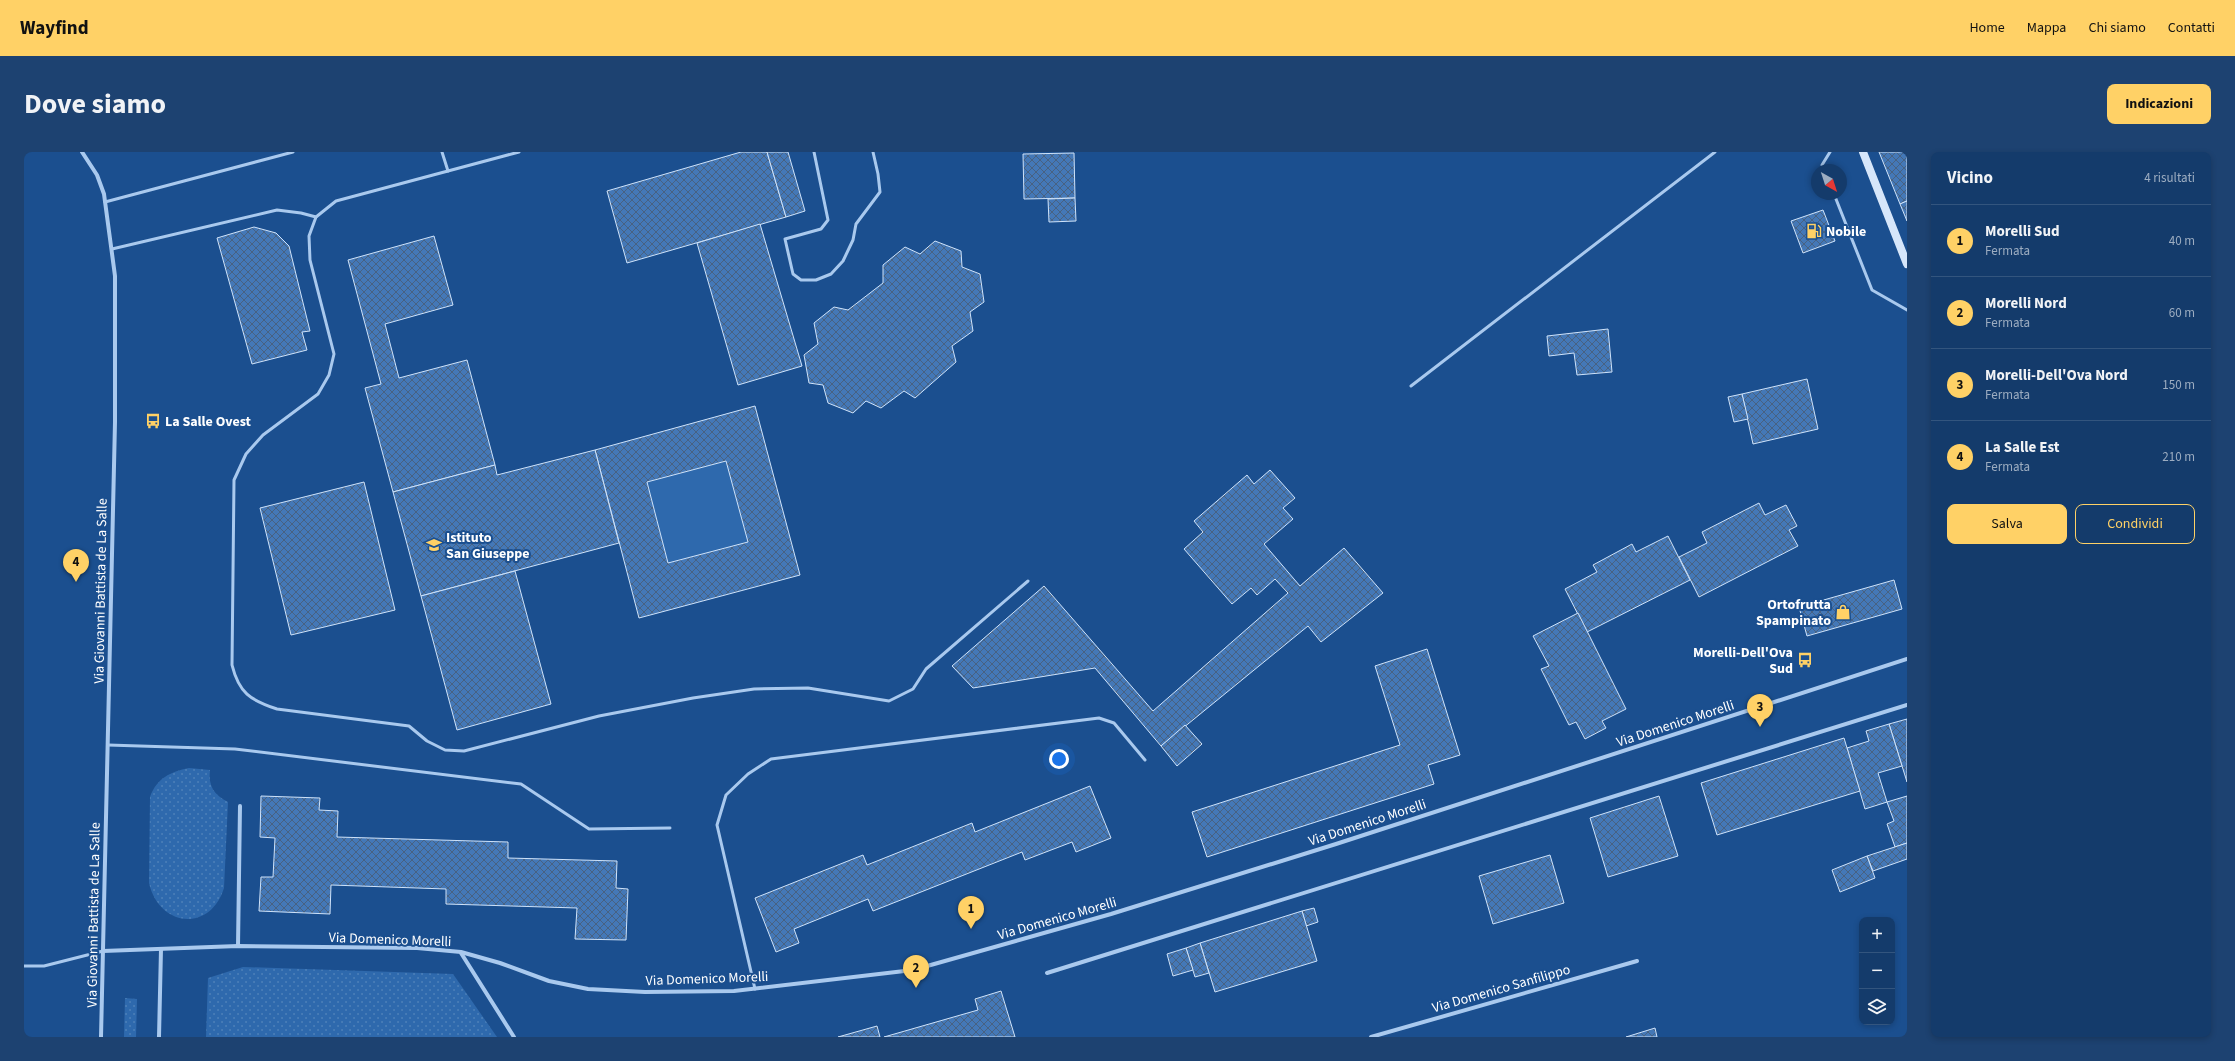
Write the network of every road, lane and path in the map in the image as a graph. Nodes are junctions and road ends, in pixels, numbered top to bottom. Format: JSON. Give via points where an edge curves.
{"nodes":[{"id":1,"x":82,"y":152,"type":"edge"},
{"id":2,"x":293,"y":152,"type":"edge"},
{"id":3,"x":442,"y":152,"type":"edge"},
{"id":4,"x":519,"y":152,"type":"edge"},
{"id":5,"x":814,"y":152,"type":"edge"},
{"id":6,"x":873,"y":152,"type":"edge"},
{"id":7,"x":1715,"y":152,"type":"edge"},
{"id":8,"x":1830,"y":152,"type":"edge"},
{"id":9,"x":1863,"y":152,"type":"edge"},
{"id":10,"x":1823,"y":164,"type":"edge"},
{"id":11,"x":448,"y":171,"type":"junction"},
{"id":12,"x":1836,"y":200,"type":"edge"},
{"id":13,"x":105,"y":202,"type":"junction"},
{"id":14,"x":316,"y":217,"type":"junction"},
{"id":15,"x":112,"y":249,"type":"junction"},
{"id":16,"x":1907,"y":264,"type":"edge"},
{"id":17,"x":1907,"y":310,"type":"edge"},
{"id":18,"x":1411,"y":386,"type":"dead end"},
{"id":19,"x":1028,"y":581,"type":"dead end"},
{"id":20,"x":1907,"y":659,"type":"edge"},
{"id":21,"x":1907,"y":705,"type":"edge"},
{"id":22,"x":108,"y":745,"type":"junction"},
{"id":23,"x":1145,"y":760,"type":"dead end"},
{"id":24,"x":240,"y":806,"type":"dead end"},
{"id":25,"x":670,"y":828,"type":"dead end"},
{"id":26,"x":238,"y":946,"type":"junction"},
{"id":27,"x":161,"y":949,"type":"junction"},
{"id":28,"x":102,"y":951,"type":"junction"},
{"id":29,"x":461,"y":952,"type":"junction"},
{"id":30,"x":1637,"y":961,"type":"dead end"},
{"id":31,"x":24,"y":966,"type":"edge"},
{"id":32,"x":1047,"y":973,"type":"dead end"},
{"id":33,"x":754,"y":989,"type":"junction"},
{"id":34,"x":101,"y":1037,"type":"edge"},
{"id":35,"x":159,"y":1037,"type":"edge"},
{"id":36,"x":514,"y":1037,"type":"edge"},
{"id":37,"x":1371,"y":1037,"type":"edge"}],
"edges":[{"from":1,"to":13,"type":"street","name":"Via Giovanni Battista de La Salle","via":[[97,175]]},
{"from":2,"to":13,"type":"lane"},
{"from":3,"to":11,"type":"lane"},
{"from":4,"to":11,"type":"lane"},
{"from":5,"to":6,"type":"lane","via":[[828,220],[820,229],[785,239],[793,274],[802,280],[816,280],[831,274],[843,261],[853,240],[856,224],[880,192]]},
{"from":7,"to":18,"type":"lane"},
{"from":8,"to":10,"type":"lane"},
{"from":9,"to":16,"type":"main road"},
{"from":11,"to":14,"type":"lane","via":[[336,201]]},
{"from":12,"to":17,"type":"lane","via":[[1872,290]]},
{"from":13,"to":15,"type":"street","name":"Via Giovanni Battista de La Salle"},
{"from":14,"to":15,"type":"lane","via":[[277,210]]},
{"from":14,"to":19,"type":"lane","via":[[309,236],[310,260],[334,354],[329,375],[318,394],[263,435],[246,454],[234,480],[232,665],[236,680],[247,695],[258,703],[277,709],[409,726],[427,741],[445,750],[464,751],[599,716],[754,689],[808,688],[889,701],[913,689],[926,669]]},
{"from":15,"to":22,"type":"street","name":"Via Giovanni Battista de La Salle","via":[[115,276],[115,406]]},
{"from":20,"to":33,"type":"street","name":"Via Domenico Morelli","via":[[1336,844],[975,954],[913,970]]},
{"from":21,"to":32,"type":"street"},
{"from":22,"to":25,"type":"lane","via":[[235,749],[521,784],[589,829]]},
{"from":22,"to":28,"type":"street","name":"Via Giovanni Battista de La Salle"},
{"from":23,"to":33,"type":"lane","via":[[1114,723],[1099,718],[772,759],[748,774],[726,795],[717,825]]},
{"from":24,"to":26,"type":"street"},
{"from":26,"to":27,"type":"street","name":"Via Domenico Morelli"},
{"from":26,"to":29,"type":"street","name":"Via Domenico Morelli","via":[[417,948]]},
{"from":27,"to":28,"type":"street","name":"Via Domenico Morelli"},
{"from":27,"to":35,"type":"street"},
{"from":28,"to":31,"type":"lane","via":[[44,966]]},
{"from":28,"to":34,"type":"street","name":"Via Giovanni Battista de La Salle"},
{"from":29,"to":33,"type":"street","name":"Via Domenico Morelli","via":[[500,963],[549,982],[588,989],[645,992]]},
{"from":29,"to":36,"type":"street"},
{"from":30,"to":37,"type":"street","name":"Via Domenico Sanfilippo"}]}
